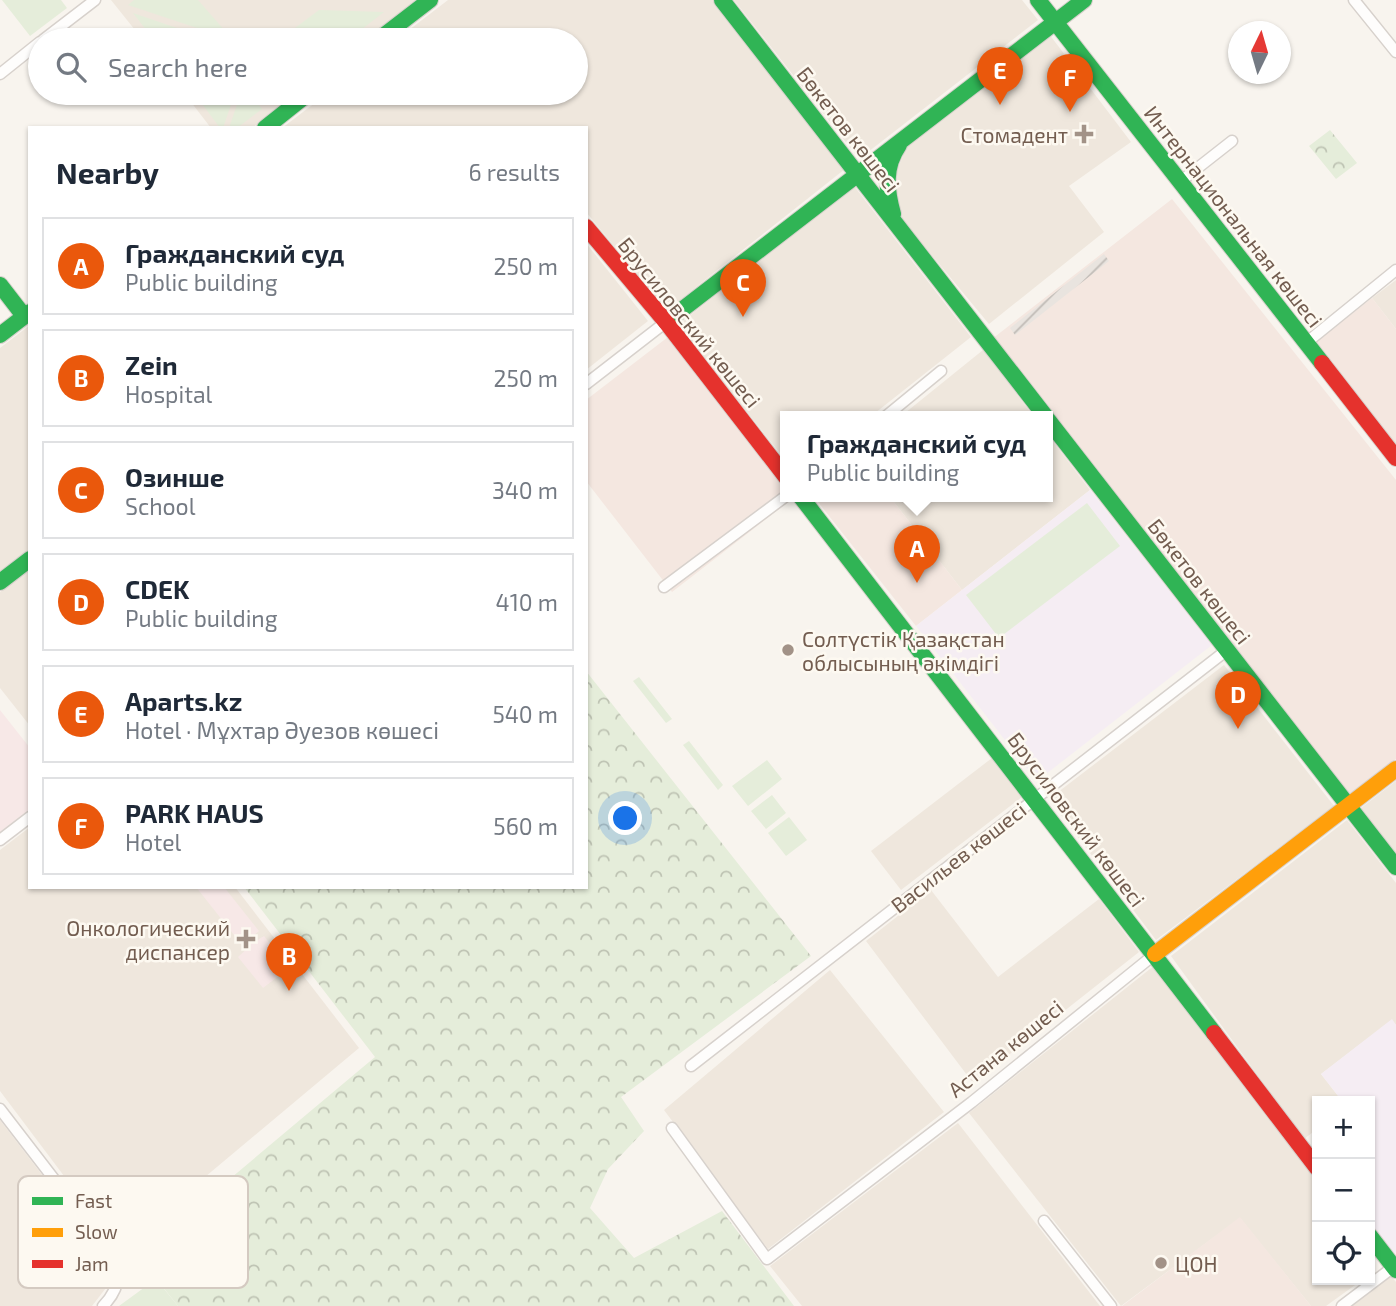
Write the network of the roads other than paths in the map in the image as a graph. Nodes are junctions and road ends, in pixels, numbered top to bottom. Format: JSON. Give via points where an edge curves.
{"nodes":[{"id":1,"x":95,"y":0,"type":"edge"},
{"id":2,"x":430,"y":0,"type":"edge"},
{"id":3,"x":722,"y":0,"type":"edge"},
{"id":4,"x":1038,"y":0,"type":"edge"},
{"id":5,"x":1084,"y":0,"type":"edge"},
{"id":6,"x":1354,"y":0,"type":"edge"},
{"id":7,"x":1055,"y":22,"type":"junction"},
{"id":8,"x":59,"y":28,"type":"edge"},
{"id":9,"x":394,"y":28,"type":"edge"},
{"id":10,"x":28,"y":52,"type":"edge"},
{"id":11,"x":1396,"y":52,"type":"edge"},
{"id":12,"x":0,"y":74,"type":"edge"},
{"id":13,"x":294,"y":105,"type":"edge"},
{"id":14,"x":268,"y":126,"type":"edge"},
{"id":15,"x":905,"y":138,"type":"junction"},
{"id":16,"x":1232,"y":141,"type":"dead end"},
{"id":17,"x":858,"y":174,"type":"junction"},
{"id":18,"x":1181,"y":181,"type":"junction"},
{"id":19,"x":895,"y":222,"type":"junction"},
{"id":20,"x":588,"y":229,"type":"edge"},
{"id":21,"x":1396,"y":270,"type":"edge"},
{"id":22,"x":0,"y":285,"type":"edge"},
{"id":23,"x":27,"y":314,"type":"edge"},
{"id":24,"x":666,"y":322,"type":"junction"},
{"id":25,"x":0,"y":335,"type":"edge"},
{"id":26,"x":1306,"y":342,"type":"junction"},
{"id":27,"x":941,"y":371,"type":"dead end"},
{"id":28,"x":588,"y":382,"type":"edge"},
{"id":29,"x":893,"y":411,"type":"edge"},
{"id":30,"x":1042,"y":411,"type":"edge"},
{"id":31,"x":1053,"y":426,"type":"edge"},
{"id":32,"x":1396,"y":458,"type":"edge"},
{"id":33,"x":780,"y":469,"type":"edge"},
{"id":34,"x":780,"y":500,"type":"edge"},
{"id":35,"x":805,"y":502,"type":"edge"},
{"id":36,"x":28,"y":561,"type":"edge"},
{"id":37,"x":0,"y":582,"type":"edge"},
{"id":38,"x":664,"y":587,"type":"dead end"},
{"id":39,"x":1227,"y":650,"type":"junction"},
{"id":40,"x":1396,"y":769,"type":"edge"},
{"id":41,"x":1034,"y":797,"type":"junction"},
{"id":42,"x":1348,"y":806,"type":"junction"},
{"id":43,"x":28,"y":819,"type":"edge"},
{"id":44,"x":0,"y":840,"type":"edge"},
{"id":45,"x":1396,"y":867,"type":"edge"},
{"id":46,"x":1155,"y":954,"type":"junction"},
{"id":47,"x":691,"y":1066,"type":"dead end"},
{"id":48,"x":0,"y":1109,"type":"edge"},
{"id":49,"x":672,"y":1128,"type":"dead end"},
{"id":50,"x":1312,"y":1161,"type":"edge"},
{"id":51,"x":52,"y":1176,"type":"edge"},
{"id":52,"x":1044,"y":1221,"type":"dead end"},
{"id":53,"x":1375,"y":1242,"type":"edge"},
{"id":54,"x":1395,"y":1267,"type":"edge"},
{"id":55,"x":115,"y":1288,"type":"edge"},
{"id":56,"x":103,"y":1306,"type":"edge"},
{"id":57,"x":1111,"y":1306,"type":"edge"},
{"id":58,"x":1342,"y":1306,"type":"edge"}],
"edges":[{"from":1,"to":8,"type":"street"},
{"from":2,"to":9,"type":"main road"},
{"from":3,"to":17,"type":"main road","name":"Бөкетов көшесі"},
{"from":4,"to":7,"type":"main road","name":"Интернациональная көшесі"},
{"from":5,"to":7,"type":"main road"},
{"from":6,"to":11,"type":"street"},
{"from":7,"to":15,"type":"main road"},
{"from":7,"to":18,"type":"main road","name":"Интернациональная көшесі"},
{"from":10,"to":12,"type":"street"},
{"from":13,"to":14,"type":"main road"},
{"from":15,"to":17,"type":"main road"},
{"from":15,"to":19,"type":"main road","via":[[893,153],[888,173]]},
{"from":16,"to":18,"type":"street"},
{"from":17,"to":19,"type":"main road","name":"Бөкетов көшесі"},
{"from":17,"to":24,"type":"main road"},
{"from":18,"to":26,"type":"main road","name":"Интернациональная көшесі"},
{"from":19,"to":30,"type":"main road","name":"Бөкетов көшесі"},
{"from":20,"to":24,"type":"main road","name":"Брусиловский көшесі"},
{"from":21,"to":26,"type":"street"},
{"from":22,"to":23,"type":"main road"},
{"from":23,"to":25,"type":"main road"},
{"from":24,"to":28,"type":"street"},
{"from":24,"to":33,"type":"main road","name":"Брусиловский көшесі"},
{"from":26,"to":32,"type":"main road","name":"Интернациональная көшесі"},
{"from":27,"to":29,"type":"street"},
{"from":31,"to":39,"type":"main road","name":"Бөкетов көшесі"},
{"from":34,"to":38,"type":"street"},
{"from":35,"to":41,"type":"main road","name":"Брусиловский көшесі"},
{"from":36,"to":37,"type":"main road"},
{"from":39,"to":41,"type":"street","name":"Васильев көшесі"},
{"from":39,"to":42,"type":"main road","name":"Бөкетов көшесі"},
{"from":40,"to":42,"type":"main road","name":"Астана көшесі"},
{"from":41,"to":46,"type":"main road","name":"Брусиловский көшесі"},
{"from":41,"to":47,"type":"street","name":"Васильев көшесі"},
{"from":42,"to":45,"type":"main road","name":"Бөкетов көшесі"},
{"from":42,"to":46,"type":"main road","name":"Астана көшесі"},
{"from":43,"to":44,"type":"street"},
{"from":46,"to":49,"type":"street","name":"Астана көшесі","via":[[768,1259]]},
{"from":46,"to":50,"type":"main road","name":"Брусиловский көшесі"},
{"from":48,"to":51,"type":"street"},
{"from":52,"to":57,"type":"street"},
{"from":53,"to":54,"type":"main road"},
{"from":54,"to":58,"type":"street"},
{"from":55,"to":56,"type":"street"}]}
